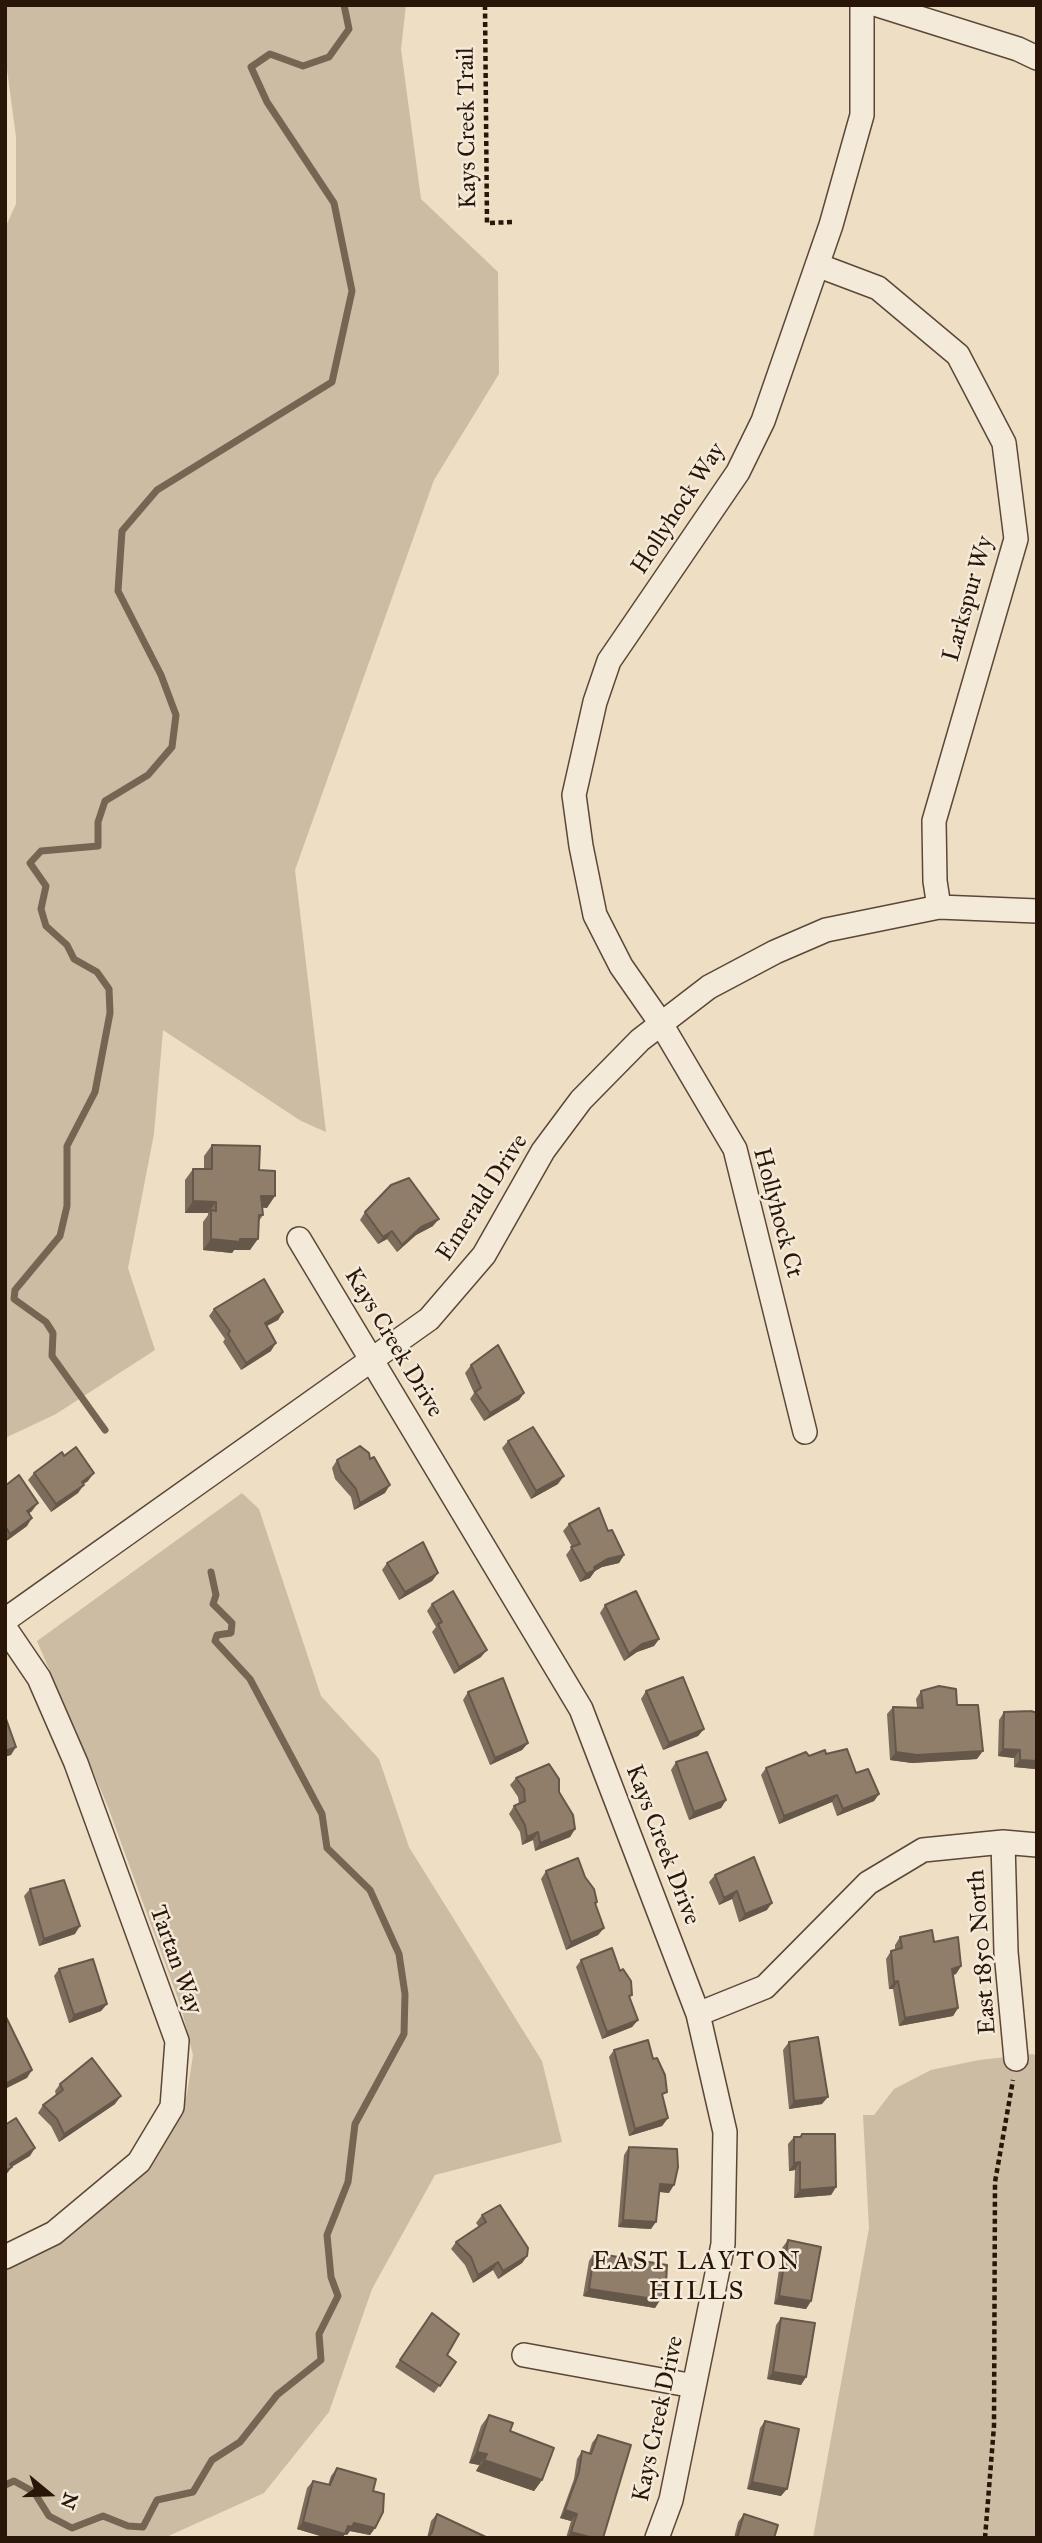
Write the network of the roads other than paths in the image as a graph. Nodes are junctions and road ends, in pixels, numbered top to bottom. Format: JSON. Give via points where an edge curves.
{"nodes":[{"id":1,"x":862,"y":5,"type":"edge"},
{"id":2,"x":878,"y":5,"type":"edge"},
{"id":3,"x":1037,"y":58,"type":"edge"},
{"id":4,"x":817,"y":265,"type":"junction"},
{"id":5,"x":939,"y":907,"type":"junction"},
{"id":6,"x":1037,"y":911,"type":"edge"},
{"id":7,"x":660,"y":1022,"type":"junction"},
{"id":8,"x":299,"y":1239,"type":"dead end"},
{"id":9,"x":372,"y":1359,"type":"junction"},
{"id":10,"x":805,"y":1432,"type":"dead end"},
{"id":11,"x":5,"y":1620,"type":"edge"},
{"id":12,"x":5,"y":1628,"type":"edge"},
{"id":13,"x":1003,"y":1842,"type":"junction"},
{"id":14,"x":1037,"y":1845,"type":"edge"},
{"id":15,"x":698,"y":2014,"type":"junction"},
{"id":16,"x":1016,"y":2059,"type":"road end"},
{"id":17,"x":5,"y":2257,"type":"edge"},
{"id":18,"x":524,"y":2355,"type":"dead end"},
{"id":19,"x":694,"y":2386,"type":"junction"},
{"id":20,"x":657,"y":2538,"type":"edge"}],
"edges":[{"from":1,"to":4,"type":"street","name":"Hollyhock Way","via":[[862,115]]},
{"from":2,"to":3,"type":"street"},
{"from":4,"to":5,"type":"street","name":"Larkspur Wy","via":[[877,288],[958,355],[1004,443],[1016,539],[934,821]]},
{"from":4,"to":7,"type":"street","name":"Hollyhock Way","via":[[763,421],[731,484],[609,661],[583,748],[574,795],[595,915],[621,966]]},
{"from":5,"to":6,"type":"street","name":"Emerald Drive"},
{"from":5,"to":7,"type":"street","name":"Emerald Drive","via":[[827,930],[775,951],[709,987]]},
{"from":7,"to":9,"type":"street","name":"Emerald Drive","via":[[581,1100],[543,1151],[484,1255],[457,1287],[429,1319]]},
{"from":7,"to":10,"type":"street","name":"Hollyhock Ct","via":[[735,1149]]},
{"from":8,"to":9,"type":"street","name":"Kays Creek Drive"},
{"from":9,"to":11,"type":"street","name":"Emerald Drive"},
{"from":9,"to":15,"type":"street","name":"Kays Creek Drive","via":[[581,1709]]},
{"from":12,"to":17,"type":"street","name":"Tartan Way","via":[[39,1678],[76,1763],[177,2041],[172,2107],[139,2162],[54,2233]]},
{"from":13,"to":14,"type":"street"},
{"from":13,"to":15,"type":"street","via":[[923,1850],[867,1883],[765,1987]]},
{"from":13,"to":16,"type":"street","name":"East 1850 North","via":[[1006,1952]]},
{"from":15,"to":19,"type":"street","name":"Kays Creek Drive","via":[[725,2132],[723,2244]]},
{"from":18,"to":19,"type":"street"},
{"from":19,"to":20,"type":"street","name":"Kays Creek Drive","via":[[671,2500]]}]}
